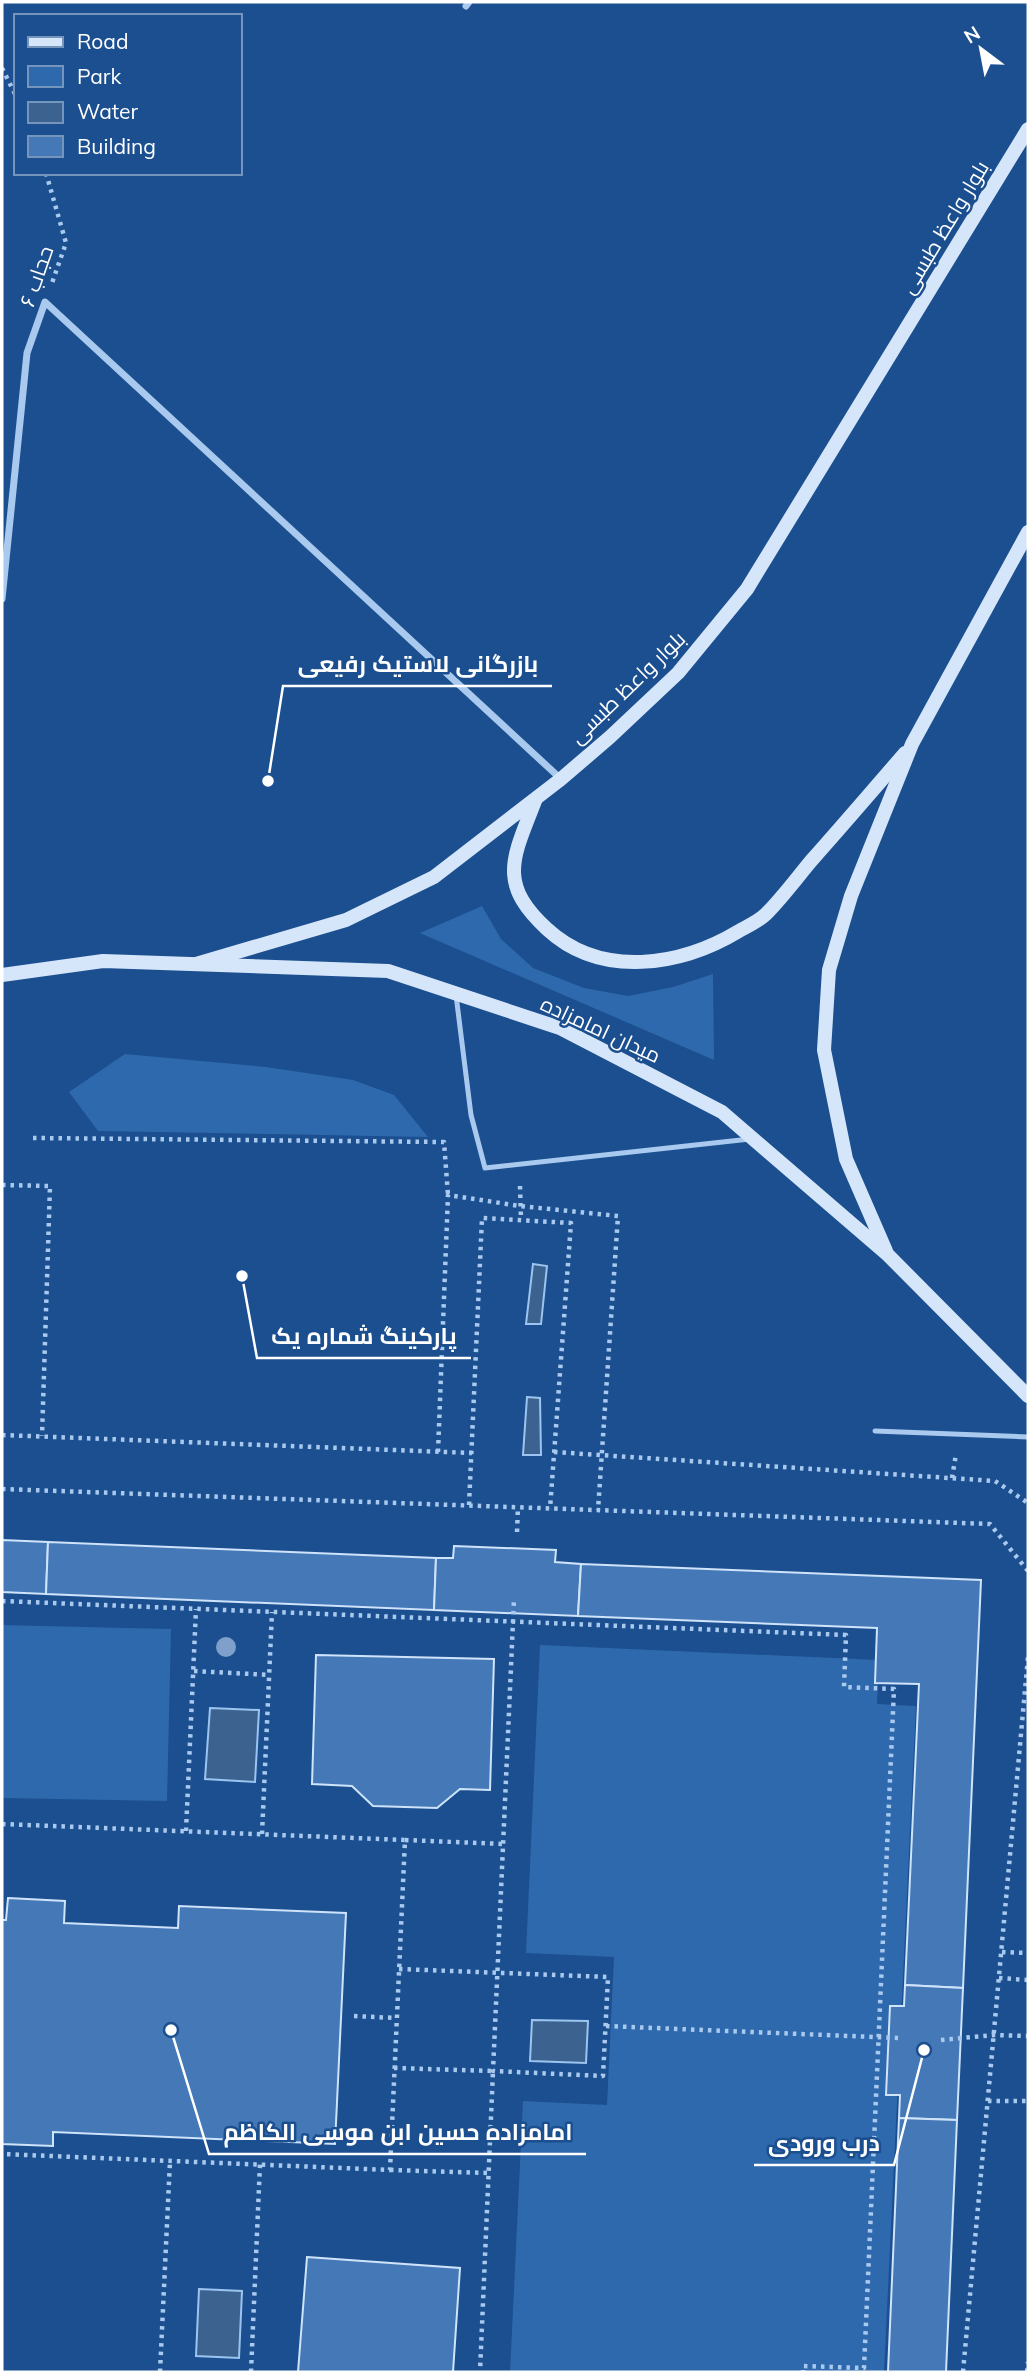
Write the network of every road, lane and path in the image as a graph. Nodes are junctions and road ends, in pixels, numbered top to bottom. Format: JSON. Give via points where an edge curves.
{"nodes":[{"id":1,"x":2,"y":68,"type":"edge"},
{"id":2,"x":14,"y":92,"type":"edge"},
{"id":3,"x":1028,"y":129,"type":"edge"},
{"id":4,"x":47,"y":175,"type":"edge"},
{"id":5,"x":45,"y":302,"type":"junction"},
{"id":6,"x":1028,"y":532,"type":"edge"},
{"id":7,"x":2,"y":599,"type":"edge"},
{"id":8,"x":912,"y":744,"type":"junction"},
{"id":9,"x":561,"y":779,"type":"junction"},
{"id":10,"x":535,"y":800,"type":"junction"},
{"id":11,"x":196,"y":964,"type":"junction"},
{"id":12,"x":2,"y":975,"type":"edge"},
{"id":13,"x":456,"y":994,"type":"junction"},
{"id":14,"x":33,"y":1138,"type":"dead end"},
{"id":15,"x":753,"y":1139,"type":"junction"},
{"id":16,"x":519,"y":1164,"type":"junction"},
{"id":17,"x":2,"y":1185,"type":"edge"},
{"id":18,"x":448,"y":1195,"type":"junction"},
{"id":19,"x":520,"y":1206,"type":"junction"},
{"id":20,"x":521,"y":1220,"type":"junction"},
{"id":21,"x":888,"y":1255,"type":"junction"},
{"id":22,"x":1028,"y":1396,"type":"edge"},
{"id":23,"x":874,"y":1431,"type":"dead end"},
{"id":24,"x":2,"y":1434,"type":"edge"},
{"id":25,"x":42,"y":1436,"type":"junction"},
{"id":26,"x":1028,"y":1437,"type":"edge"},
{"id":27,"x":438,"y":1452,"type":"junction"},
{"id":28,"x":554,"y":1452,"type":"junction"},
{"id":29,"x":472,"y":1453,"type":"junction"},
{"id":30,"x":601,"y":1455,"type":"junction"},
{"id":31,"x":2,"y":1489,"type":"edge"},
{"id":32,"x":1028,"y":1503,"type":"edge"},
{"id":33,"x":469,"y":1506,"type":"junction"},
{"id":34,"x":518,"y":1507,"type":"junction"},
{"id":35,"x":550,"y":1508,"type":"junction"},
{"id":36,"x":598,"y":1510,"type":"junction"},
{"id":37,"x":517,"y":1532,"type":"dead end"},
{"id":38,"x":1028,"y":1572,"type":"edge"},
{"id":39,"x":514,"y":1599,"type":"dead end"},
{"id":40,"x":2,"y":1601,"type":"edge"},
{"id":41,"x":196,"y":1609,"type":"junction"},
{"id":42,"x":272,"y":1612,"type":"junction"},
{"id":43,"x":513,"y":1622,"type":"junction"},
{"id":44,"x":1028,"y":1657,"type":"edge"},
{"id":45,"x":193,"y":1671,"type":"junction"},
{"id":46,"x":270,"y":1675,"type":"junction"},
{"id":47,"x":2,"y":1824,"type":"edge"},
{"id":48,"x":186,"y":1831,"type":"junction"},
{"id":49,"x":262,"y":1834,"type":"junction"},
{"id":50,"x":405,"y":1840,"type":"junction"},
{"id":51,"x":503,"y":1844,"type":"junction"},
{"id":52,"x":1002,"y":1951,"type":"junction"},
{"id":53,"x":1028,"y":1953,"type":"edge"},
{"id":54,"x":399,"y":1969,"type":"junction"},
{"id":55,"x":497,"y":1972,"type":"junction"},
{"id":56,"x":999,"y":1978,"type":"junction"},
{"id":57,"x":1028,"y":1980,"type":"edge"},
{"id":58,"x":354,"y":2016,"type":"dead end"},
{"id":59,"x":396,"y":2018,"type":"junction"},
{"id":60,"x":606,"y":2026,"type":"junction"},
{"id":61,"x":994,"y":2035,"type":"junction"},
{"id":62,"x":1028,"y":2036,"type":"edge"},
{"id":63,"x":879,"y":2037,"type":"junction"},
{"id":64,"x":898,"y":2038,"type":"dead end"},
{"id":65,"x":942,"y":2039,"type":"dead end"},
{"id":66,"x":394,"y":2068,"type":"junction"},
{"id":67,"x":494,"y":2071,"type":"junction"},
{"id":68,"x":988,"y":2101,"type":"junction"},
{"id":69,"x":1028,"y":2101,"type":"edge"},
{"id":70,"x":2,"y":2154,"type":"edge"},
{"id":71,"x":170,"y":2161,"type":"junction"},
{"id":72,"x":260,"y":2164,"type":"junction"},
{"id":73,"x":390,"y":2170,"type":"junction"},
{"id":74,"x":489,"y":2174,"type":"junction"},
{"id":75,"x":1028,"y":2362,"type":"edge"},
{"id":76,"x":160,"y":2372,"type":"edge"},
{"id":77,"x":251,"y":2372,"type":"edge"},
{"id":78,"x":480,"y":2372,"type":"edge"},
{"id":79,"x":803,"y":2372,"type":"edge"},
{"id":80,"x":963,"y":2372,"type":"edge"},
{"id":81,"x":1027,"y":2372,"type":"edge"}],
"edges":[{"from":1,"to":2,"type":"path"},
{"from":3,"to":9,"type":"main road","name":"بلوار واعظ طبسی","via":[[747,589],[678,673]]},
{"from":4,"to":5,"type":"path","name":"حجاب ۶","via":[[66,243]]},
{"from":5,"to":7,"type":"street","name":"حجاب ۶","via":[[27,353]]},
{"from":5,"to":9,"type":"street"},
{"from":6,"to":8,"type":"main road"},
{"from":8,"to":10,"type":"main road","via":[[765,915],[717,944],[667,960],[634,963],[593,958],[561,942],[530,914],[514,887],[514,854]]},
{"from":8,"to":21,"type":"main road","via":[[851,896],[829,970],[824,1050],[846,1159]]},
{"from":9,"to":10,"type":"main road","name":"بلوار واعظ طبسی"},
{"from":10,"to":11,"type":"main road","name":"بلوار واعظ طبسی","via":[[434,877],[346,920]]},
{"from":11,"to":12,"type":"main road","name":"میدان امامزاده","via":[[103,961]]},
{"from":11,"to":13,"type":"main road","name":"میدان امامزاده","via":[[388,971]]},
{"from":13,"to":15,"type":"main road","name":"میدان امامزاده","via":[[560,1028],[722,1112]]},
{"from":13,"to":16,"type":"lane","via":[[471,1115],[485,1168]]},
{"from":14,"to":18,"type":"path","via":[[444,1142]]},
{"from":15,"to":16,"type":"lane"},
{"from":15,"to":21,"type":"main road","name":"میدان امامزاده"},
{"from":16,"to":19,"type":"path"},
{"from":17,"to":25,"type":"path","via":[[50,1186]]},
{"from":18,"to":19,"type":"path"},
{"from":18,"to":27,"type":"path"},
{"from":19,"to":20,"type":"path"},
{"from":19,"to":30,"type":"path","via":[[618,1216]]},
{"from":20,"to":28,"type":"path","via":[[572,1223]]},
{"from":20,"to":29,"type":"path","via":[[482,1218]]},
{"from":21,"to":22,"type":"main road","name":"میدان امامزاده"},
{"from":23,"to":26,"type":"lane"},
{"from":24,"to":25,"type":"path"},
{"from":25,"to":27,"type":"path"},
{"from":27,"to":29,"type":"path"},
{"from":28,"to":30,"type":"path"},
{"from":28,"to":35,"type":"path"},
{"from":29,"to":33,"type":"path"},
{"from":30,"to":32,"type":"path","via":[[995,1481]]},
{"from":30,"to":36,"type":"path"},
{"from":31,"to":33,"type":"path"},
{"from":33,"to":34,"type":"path"},
{"from":34,"to":35,"type":"path"},
{"from":34,"to":37,"type":"path"},
{"from":35,"to":36,"type":"path"},
{"from":36,"to":38,"type":"path","via":[[990,1524]]},
{"from":39,"to":43,"type":"path"},
{"from":40,"to":41,"type":"path"},
{"from":41,"to":42,"type":"path"},
{"from":41,"to":45,"type":"path"},
{"from":42,"to":43,"type":"path"},
{"from":42,"to":46,"type":"path"},
{"from":43,"to":51,"type":"path"},
{"from":43,"to":63,"type":"path","via":[[846,1635],[844,1687],[894,1689]]},
{"from":44,"to":52,"type":"path"},
{"from":45,"to":46,"type":"path"},
{"from":45,"to":48,"type":"path"},
{"from":46,"to":49,"type":"path"},
{"from":47,"to":48,"type":"path"},
{"from":48,"to":49,"type":"path"},
{"from":49,"to":50,"type":"path"},
{"from":50,"to":51,"type":"path"},
{"from":50,"to":54,"type":"path"},
{"from":51,"to":55,"type":"path"},
{"from":52,"to":53,"type":"path"},
{"from":52,"to":56,"type":"path"},
{"from":54,"to":55,"type":"path"},
{"from":54,"to":59,"type":"path"},
{"from":55,"to":60,"type":"path","via":[[608,1977]]},
{"from":55,"to":67,"type":"path"},
{"from":56,"to":57,"type":"path"},
{"from":56,"to":61,"type":"path"},
{"from":58,"to":59,"type":"path"},
{"from":59,"to":66,"type":"path"},
{"from":60,"to":63,"type":"path"},
{"from":60,"to":67,"type":"path","via":[[603,2076]]},
{"from":61,"to":62,"type":"path"},
{"from":61,"to":65,"type":"path"},
{"from":61,"to":68,"type":"path"},
{"from":63,"to":64,"type":"path"},
{"from":63,"to":79,"type":"path","via":[[864,2368],[803,2366]]},
{"from":66,"to":67,"type":"path"},
{"from":66,"to":73,"type":"path"},
{"from":67,"to":74,"type":"path"},
{"from":68,"to":69,"type":"path"},
{"from":68,"to":80,"type":"path"},
{"from":70,"to":71,"type":"path"},
{"from":71,"to":72,"type":"path"},
{"from":71,"to":76,"type":"path"},
{"from":72,"to":73,"type":"path"},
{"from":72,"to":77,"type":"path"},
{"from":73,"to":74,"type":"path"},
{"from":74,"to":78,"type":"path"},
{"from":75,"to":81,"type":"path"}]}
